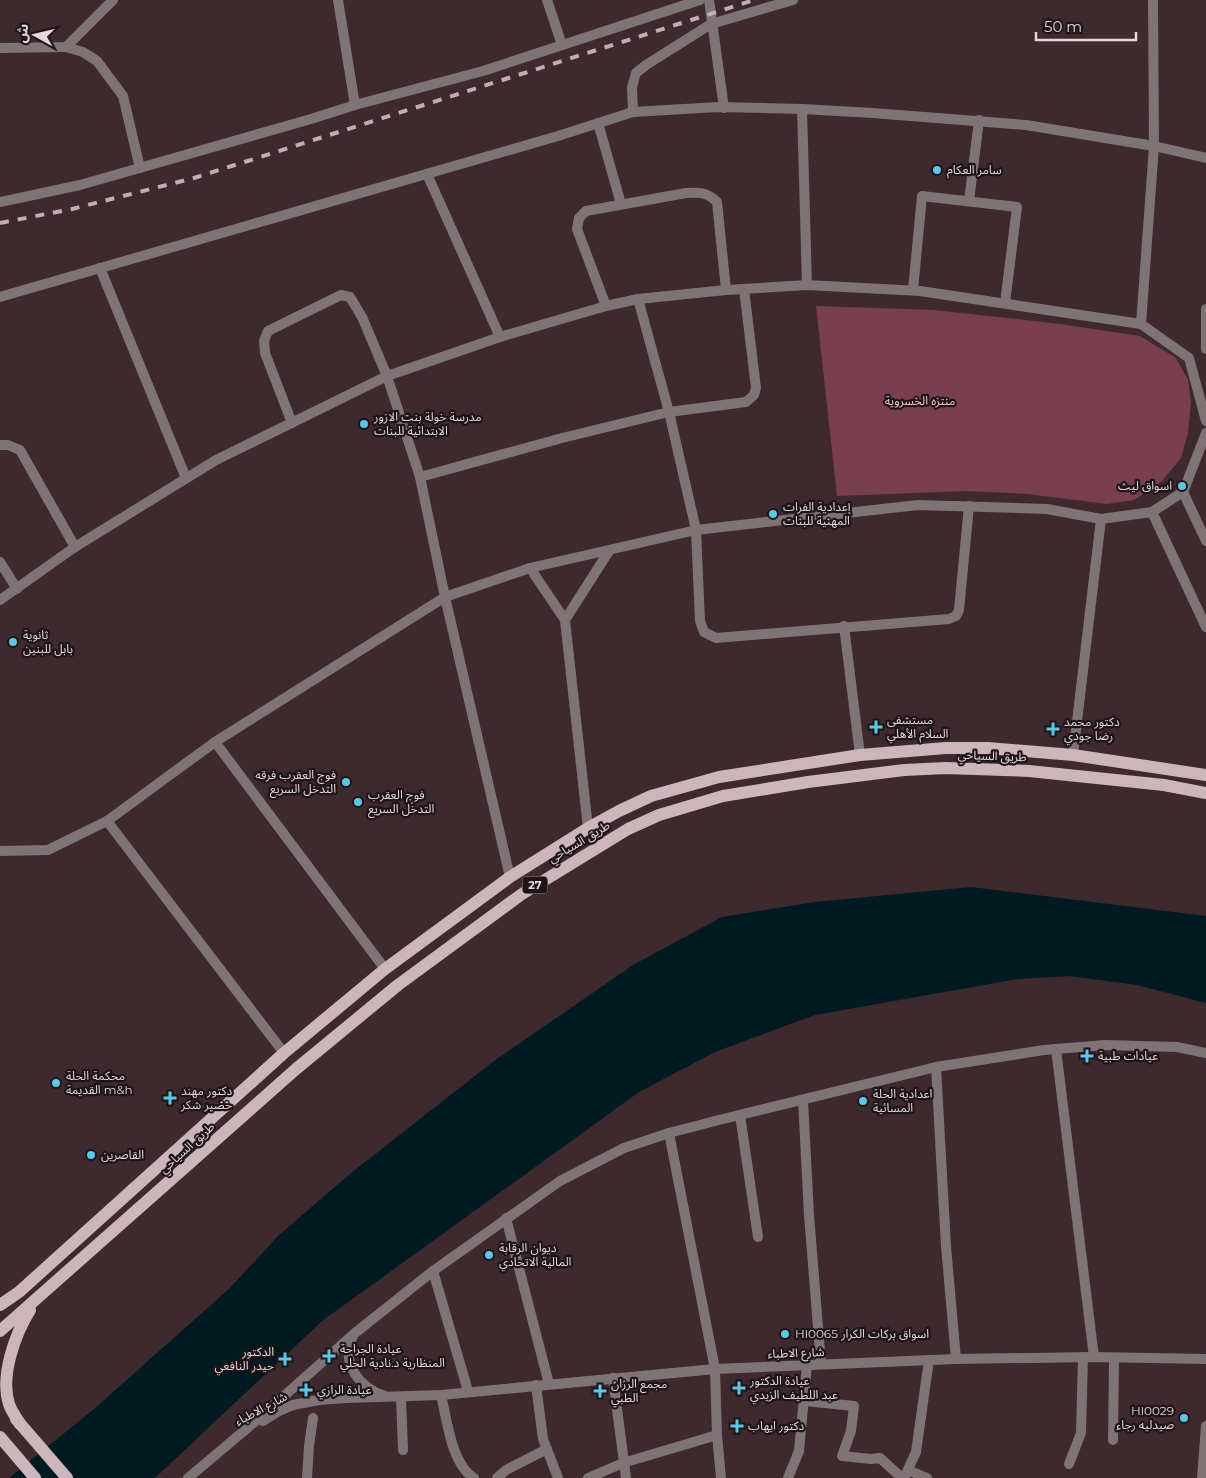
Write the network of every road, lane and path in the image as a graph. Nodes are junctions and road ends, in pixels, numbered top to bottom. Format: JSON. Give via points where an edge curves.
{"nodes":[{"id":1,"x":113,"y":0,"type":"edge"},
{"id":2,"x":338,"y":0,"type":"edge"},
{"id":3,"x":547,"y":0,"type":"edge"},
{"id":4,"x":700,"y":0,"type":"edge"},
{"id":5,"x":709,"y":0,"type":"edge"},
{"id":6,"x":792,"y":0,"type":"edge"},
{"id":7,"x":1153,"y":0,"type":"edge"},
{"id":8,"x":711,"y":24,"type":"junction"},
{"id":9,"x":562,"y":45,"type":"junction"},
{"id":10,"x":66,"y":47,"type":"junction"},
{"id":11,"x":0,"y":48,"type":"edge"},
{"id":12,"x":355,"y":105,"type":"junction"},
{"id":13,"x":724,"y":108,"type":"junction"},
{"id":14,"x":802,"y":110,"type":"junction"},
{"id":15,"x":633,"y":112,"type":"junction"},
{"id":16,"x":979,"y":120,"type":"junction"},
{"id":17,"x":598,"y":123,"type":"junction"},
{"id":18,"x":1154,"y":146,"type":"junction"},
{"id":19,"x":1206,"y":158,"type":"edge"},
{"id":20,"x":140,"y":168,"type":"junction"},
{"id":21,"x":427,"y":174,"type":"junction"},
{"id":22,"x":0,"y":202,"type":"edge"},
{"id":23,"x":969,"y":202,"type":"junction"},
{"id":24,"x":621,"y":204,"type":"junction"},
{"id":25,"x":100,"y":268,"type":"junction"},
{"id":26,"x":807,"y":285,"type":"junction"},
{"id":27,"x":744,"y":289,"type":"junction"},
{"id":28,"x":726,"y":290,"type":"junction"},
{"id":29,"x":913,"y":290,"type":"junction"},
{"id":30,"x":0,"y":297,"type":"edge"},
{"id":31,"x":638,"y":300,"type":"junction"},
{"id":32,"x":1005,"y":303,"type":"junction"},
{"id":33,"x":606,"y":306,"type":"junction"},
{"id":34,"x":1206,"y":309,"type":"edge"},
{"id":35,"x":1141,"y":324,"type":"junction"},
{"id":36,"x":500,"y":337,"type":"junction"},
{"id":37,"x":1206,"y":349,"type":"edge"},
{"id":38,"x":1189,"y":358,"type":"junction"},
{"id":39,"x":387,"y":376,"type":"junction"},
{"id":40,"x":669,"y":412,"type":"junction"},
{"id":41,"x":1206,"y":421,"type":"edge"},
{"id":42,"x":292,"y":423,"type":"junction"},
{"id":43,"x":1206,"y":433,"type":"edge"},
{"id":44,"x":0,"y":445,"type":"edge"},
{"id":45,"x":420,"y":477,"type":"junction"},
{"id":46,"x":186,"y":478,"type":"junction"},
{"id":47,"x":1183,"y":492,"type":"junction"},
{"id":48,"x":969,"y":506,"type":"junction"},
{"id":49,"x":1152,"y":512,"type":"junction"},
{"id":50,"x":1101,"y":519,"type":"junction"},
{"id":51,"x":696,"y":530,"type":"junction"},
{"id":52,"x":1206,"y":540,"type":"edge"},
{"id":53,"x":76,"y":547,"type":"junction"},
{"id":54,"x":609,"y":551,"type":"junction"},
{"id":55,"x":0,"y":562,"type":"edge"},
{"id":56,"x":530,"y":568,"type":"junction"},
{"id":57,"x":16,"y":589,"type":"junction"},
{"id":58,"x":445,"y":597,"type":"junction"},
{"id":59,"x":0,"y":600,"type":"edge"},
{"id":60,"x":565,"y":620,"type":"junction"},
{"id":61,"x":844,"y":626,"type":"junction"},
{"id":62,"x":1206,"y":628,"type":"edge"},
{"id":63,"x":215,"y":742,"type":"junction"},
{"id":64,"x":860,"y":755,"type":"junction"},
{"id":65,"x":1074,"y":755,"type":"junction"},
{"id":66,"x":1206,"y":775,"type":"edge"},
{"id":67,"x":694,"y":783,"type":"junction"},
{"id":68,"x":667,"y":791,"type":"junction"},
{"id":69,"x":1203,"y":793,"type":"edge"},
{"id":70,"x":699,"y":803,"type":"junction"},
{"id":71,"x":673,"y":810,"type":"junction"},
{"id":72,"x":107,"y":821,"type":"junction"},
{"id":73,"x":588,"y":828,"type":"junction"},
{"id":74,"x":0,"y":851,"type":"edge"},
{"id":75,"x":510,"y":877,"type":"junction"},
{"id":76,"x":411,"y":950,"type":"junction"},
{"id":77,"x":423,"y":967,"type":"junction"},
{"id":78,"x":385,"y":969,"type":"junction"},
{"id":79,"x":345,"y":1002,"type":"junction"},
{"id":80,"x":355,"y":1020,"type":"junction"},
{"id":81,"x":1056,"y":1049,"type":"junction"},
{"id":82,"x":284,"y":1053,"type":"junction"},
{"id":83,"x":1206,"y":1054,"type":"edge"},
{"id":84,"x":936,"y":1067,"type":"junction"},
{"id":85,"x":803,"y":1100,"type":"junction"},
{"id":86,"x":740,"y":1115,"type":"junction"},
{"id":87,"x":669,"y":1133,"type":"junction"},
{"id":88,"x":506,"y":1218,"type":"junction"},
{"id":89,"x":758,"y":1236,"type":"dead end"},
{"id":90,"x":433,"y":1271,"type":"junction"},
{"id":91,"x":42,"y":1295,"type":"junction"},
{"id":92,"x":0,"y":1304,"type":"edge"},
{"id":93,"x":0,"y":1331,"type":"edge"},
{"id":94,"x":355,"y":1333,"type":"junction"},
{"id":95,"x":1083,"y":1357,"type":"junction"},
{"id":96,"x":1094,"y":1357,"type":"junction"},
{"id":97,"x":1114,"y":1358,"type":"junction"},
{"id":98,"x":956,"y":1359,"type":"junction"},
{"id":99,"x":1206,"y":1359,"type":"edge"},
{"id":100,"x":929,"y":1360,"type":"junction"},
{"id":101,"x":821,"y":1364,"type":"junction"},
{"id":102,"x":807,"y":1365,"type":"junction"},
{"id":103,"x":715,"y":1369,"type":"junction"},
{"id":104,"x":613,"y":1378,"type":"junction"},
{"id":105,"x":549,"y":1384,"type":"junction"},
{"id":106,"x":536,"y":1385,"type":"junction"},
{"id":107,"x":468,"y":1391,"type":"junction"},
{"id":108,"x":441,"y":1395,"type":"junction"},
{"id":109,"x":389,"y":1397,"type":"junction"},
{"id":110,"x":401,"y":1397,"type":"junction"},
{"id":111,"x":0,"y":1398,"type":"edge"},
{"id":112,"x":805,"y":1400,"type":"junction"},
{"id":113,"x":313,"y":1418,"type":"dead end"},
{"id":114,"x":22,"y":1426,"type":"junction"},
{"id":115,"x":1206,"y":1426,"type":"edge"},
{"id":116,"x":717,"y":1434,"type":"junction"},
{"id":117,"x":234,"y":1438,"type":"junction"},
{"id":118,"x":3,"y":1440,"type":"edge"},
{"id":119,"x":1113,"y":1440,"type":"dead end"},
{"id":120,"x":309,"y":1446,"type":"junction"},
{"id":121,"x":547,"y":1449,"type":"junction"},
{"id":122,"x":403,"y":1450,"type":"dead end"},
{"id":123,"x":623,"y":1463,"type":"junction"},
{"id":124,"x":1069,"y":1464,"type":"dead end"},
{"id":125,"x":904,"y":1475,"type":"edge"},
{"id":126,"x":35,"y":1478,"type":"edge"},
{"id":127,"x":66,"y":1478,"type":"edge"},
{"id":128,"x":188,"y":1478,"type":"edge"},
{"id":129,"x":300,"y":1478,"type":"edge"},
{"id":130,"x":307,"y":1478,"type":"edge"},
{"id":131,"x":474,"y":1478,"type":"edge"},
{"id":132,"x":497,"y":1478,"type":"edge"},
{"id":133,"x":558,"y":1478,"type":"edge"},
{"id":134,"x":588,"y":1478,"type":"edge"},
{"id":135,"x":626,"y":1478,"type":"edge"},
{"id":136,"x":721,"y":1478,"type":"edge"},
{"id":137,"x":788,"y":1478,"type":"edge"},
{"id":138,"x":927,"y":1478,"type":"edge"},
{"id":139,"x":1202,"y":1478,"type":"edge"}],
"edges":[{"from":1,"to":10,"type":"street"},
{"from":2,"to":12,"type":"street"},
{"from":3,"to":9,"type":"street"},
{"from":4,"to":9,"type":"street"},
{"from":5,"to":8,"type":"street"},
{"from":6,"to":8,"type":"street"},
{"from":7,"to":18,"type":"street"},
{"from":8,"to":13,"type":"street"},
{"from":8,"to":15,"type":"street","via":[[636,73],[632,87]]},
{"from":9,"to":12,"type":"street","via":[[483,71]]},
{"from":10,"to":11,"type":"street"},
{"from":10,"to":20,"type":"street","via":[[97,61],[123,96]]},
{"from":12,"to":20,"type":"street"},
{"from":13,"to":14,"type":"street"},
{"from":13,"to":15,"type":"street"},
{"from":14,"to":16,"type":"street"},
{"from":14,"to":26,"type":"street"},
{"from":15,"to":17,"type":"street"},
{"from":16,"to":18,"type":"street"},
{"from":16,"to":23,"type":"street"},
{"from":17,"to":21,"type":"street"},
{"from":17,"to":24,"type":"street"},
{"from":18,"to":19,"type":"street"},
{"from":18,"to":35,"type":"street"},
{"from":20,"to":22,"type":"street"},
{"from":21,"to":25,"type":"street"},
{"from":21,"to":36,"type":"street"},
{"from":23,"to":29,"type":"street","via":[[922,196]]},
{"from":23,"to":32,"type":"street","via":[[1017,207]]},
{"from":24,"to":28,"type":"street","via":[[686,193],[700,192],[710,196],[717,202]]},
{"from":24,"to":33,"type":"street","via":[[586,211],[579,218],[578,229]]},
{"from":25,"to":30,"type":"street"},
{"from":25,"to":46,"type":"street"},
{"from":26,"to":27,"type":"street"},
{"from":26,"to":29,"type":"street"},
{"from":27,"to":28,"type":"street"},
{"from":27,"to":40,"type":"street","via":[[756,388],[754,395],[746,402]]},
{"from":28,"to":31,"type":"street"},
{"from":29,"to":32,"type":"street"},
{"from":31,"to":33,"type":"street"},
{"from":31,"to":40,"type":"street"},
{"from":32,"to":35,"type":"street"},
{"from":33,"to":36,"type":"street"},
{"from":34,"to":37,"type":"street"},
{"from":35,"to":38,"type":"street"},
{"from":36,"to":39,"type":"street"},
{"from":37,"to":38,"type":"street"},
{"from":38,"to":41,"type":"street"},
{"from":39,"to":42,"type":"street"},
{"from":39,"to":42,"type":"street","via":[[350,297],[341,295],[268,331],[264,341],[265,352]]},
{"from":39,"to":45,"type":"street"},
{"from":40,"to":45,"type":"street"},
{"from":40,"to":51,"type":"street"},
{"from":42,"to":46,"type":"street"},
{"from":43,"to":47,"type":"street"},
{"from":44,"to":53,"type":"street","via":[[20,450]]},
{"from":45,"to":58,"type":"street"},
{"from":46,"to":53,"type":"street"},
{"from":47,"to":49,"type":"street"},
{"from":47,"to":52,"type":"street"},
{"from":48,"to":50,"type":"street","via":[[1047,509]]},
{"from":48,"to":51,"type":"street","via":[[918,505]]},
{"from":48,"to":61,"type":"street","via":[[956,616]]},
{"from":49,"to":50,"type":"street"},
{"from":49,"to":62,"type":"street"},
{"from":50,"to":65,"type":"street"},
{"from":51,"to":54,"type":"street"},
{"from":51,"to":61,"type":"street","via":[[700,621],[704,632],[716,638]]},
{"from":53,"to":57,"type":"street"},
{"from":54,"to":56,"type":"street"},
{"from":54,"to":60,"type":"street"},
{"from":55,"to":57,"type":"street"},
{"from":56,"to":58,"type":"street"},
{"from":56,"to":60,"type":"street"},
{"from":57,"to":59,"type":"street"},
{"from":58,"to":63,"type":"street"},
{"from":58,"to":75,"type":"street"},
{"from":60,"to":73,"type":"street"},
{"from":61,"to":64,"type":"street"},
{"from":63,"to":72,"type":"street"},
{"from":63,"to":78,"type":"street"},
{"from":64,"to":65,"type":"main road","name":"طريق السياحي","number":"27","via":[[903,750],[988,748]]},
{"from":64,"to":67,"type":"main road","name":"طريق السياحي","number":"27","via":[[719,776]]},
{"from":65,"to":66,"type":"main road","name":"طريق السياحي","number":"27"},
{"from":67,"to":68,"type":"main road","name":"طريق السياحي","number":"27"},
{"from":67,"to":70,"type":"main road","via":[[692,792]]},
{"from":68,"to":71,"type":"main road","via":[[674,796]]},
{"from":68,"to":73,"type":"main road","name":"طريق السياحي","number":"27"},
{"from":69,"to":70,"type":"main road","name":"طريق السياحي","number":"27","via":[[1073,774],[946,768],[808,782]]},
{"from":70,"to":71,"type":"main road","name":"طريق السياحي","number":"27"},
{"from":71,"to":77,"type":"main road","name":"طريق السياحي","number":"27","via":[[628,829],[583,855],[522,894]]},
{"from":72,"to":74,"type":"street","via":[[48,850]]},
{"from":72,"to":82,"type":"street"},
{"from":73,"to":75,"type":"main road","name":"طريق السياحي","number":"27"},
{"from":75,"to":76,"type":"main road","name":"طريق السياحي","number":"27"},
{"from":76,"to":77,"type":"main road","via":[[414,962]]},
{"from":76,"to":78,"type":"main road","name":"طريق السياحي","number":"27"},
{"from":77,"to":80,"type":"main road","name":"طريق السياحي","number":"27"},
{"from":78,"to":79,"type":"main road","name":"طريق السياحي","number":"27"},
{"from":79,"to":80,"type":"main road","via":[[356,1012]]},
{"from":79,"to":82,"type":"main road","name":"طريق السياحي","number":"27"},
{"from":80,"to":91,"type":"main road","name":"طريق السياحي","number":"27","via":[[296,1068]]},
{"from":81,"to":83,"type":"street","via":[[1105,1045],[1178,1047]]},
{"from":81,"to":84,"type":"street"},
{"from":81,"to":96,"type":"street"},
{"from":82,"to":92,"type":"main road","name":"طريق السياحي","number":"27","via":[[19,1292]]},
{"from":84,"to":85,"type":"street"},
{"from":84,"to":98,"type":"street"},
{"from":85,"to":86,"type":"street"},
{"from":85,"to":101,"type":"street"},
{"from":86,"to":87,"type":"street"},
{"from":86,"to":89,"type":"street"},
{"from":87,"to":88,"type":"street","via":[[624,1148],[560,1181]]},
{"from":87,"to":103,"type":"street"},
{"from":88,"to":90,"type":"street"},
{"from":88,"to":105,"type":"street"},
{"from":90,"to":94,"type":"street"},
{"from":90,"to":107,"type":"street"},
{"from":91,"to":93,"type":"main road","name":"طريق السياحي","number":"27"},
{"from":91,"to":114,"type":"main road","via":[[23,1321],[7,1369],[9,1404]]},
{"from":94,"to":109,"type":"street","name":"شارع الاطباء","via":[[349,1345],[351,1367],[370,1389]]},
{"from":94,"to":117,"type":"street"},
{"from":95,"to":96,"type":"street","name":"شارع الاطباء"},
{"from":95,"to":98,"type":"street","name":"شارع الاطباء"},
{"from":95,"to":124,"type":"street","via":[[1081,1434]]},
{"from":96,"to":97,"type":"street","name":"شارع الاطباء"},
{"from":97,"to":99,"type":"street","name":"شارع الاطباء"},
{"from":97,"to":119,"type":"street"},
{"from":98,"to":100,"type":"street","name":"شارع الاطباء"},
{"from":100,"to":101,"type":"street","name":"شارع الاطباء"},
{"from":100,"to":125,"type":"street","via":[[916,1452]]},
{"from":101,"to":102,"type":"street","name":"شارع الاطباء"},
{"from":102,"to":103,"type":"street","name":"شارع الاطباء"},
{"from":102,"to":112,"type":"street"},
{"from":103,"to":104,"type":"street","name":"شارع الاطباء"},
{"from":103,"to":116,"type":"street"},
{"from":104,"to":105,"type":"street","name":"شارع الاطباء"},
{"from":104,"to":123,"type":"street"},
{"from":105,"to":106,"type":"street","name":"شارع الاطباء"},
{"from":106,"to":107,"type":"street","name":"شارع الاطباء"},
{"from":106,"to":121,"type":"street"},
{"from":107,"to":108,"type":"street","name":"شارع الاطباء"},
{"from":108,"to":110,"type":"street","name":"شارع الاطباء"},
{"from":108,"to":131,"type":"street","via":[[453,1447],[466,1473]]},
{"from":109,"to":110,"type":"street","name":"شارع الاطباء"},
{"from":109,"to":117,"type":"street","name":"شارع الاطباء","via":[[319,1400],[293,1405]]},
{"from":110,"to":122,"type":"street"},
{"from":111,"to":114,"type":"main road"},
{"from":112,"to":125,"type":"street","via":[[854,1406],[851,1431],[842,1456],[880,1458]]},
{"from":112,"to":137,"type":"street","via":[[799,1451]]},
{"from":113,"to":120,"type":"street"},
{"from":114,"to":127,"type":"main road"},
{"from":115,"to":139,"type":"street"},
{"from":116,"to":123,"type":"street"},
{"from":116,"to":136,"type":"street"},
{"from":117,"to":128,"type":"street"},
{"from":118,"to":126,"type":"main road"},
{"from":120,"to":129,"type":"street","via":[[303,1450]]},
{"from":120,"to":130,"type":"street"},
{"from":121,"to":132,"type":"street"},
{"from":121,"to":133,"type":"street"},
{"from":123,"to":134,"type":"street"},
{"from":123,"to":135,"type":"street"},
{"from":125,"to":138,"type":"street"}]}
